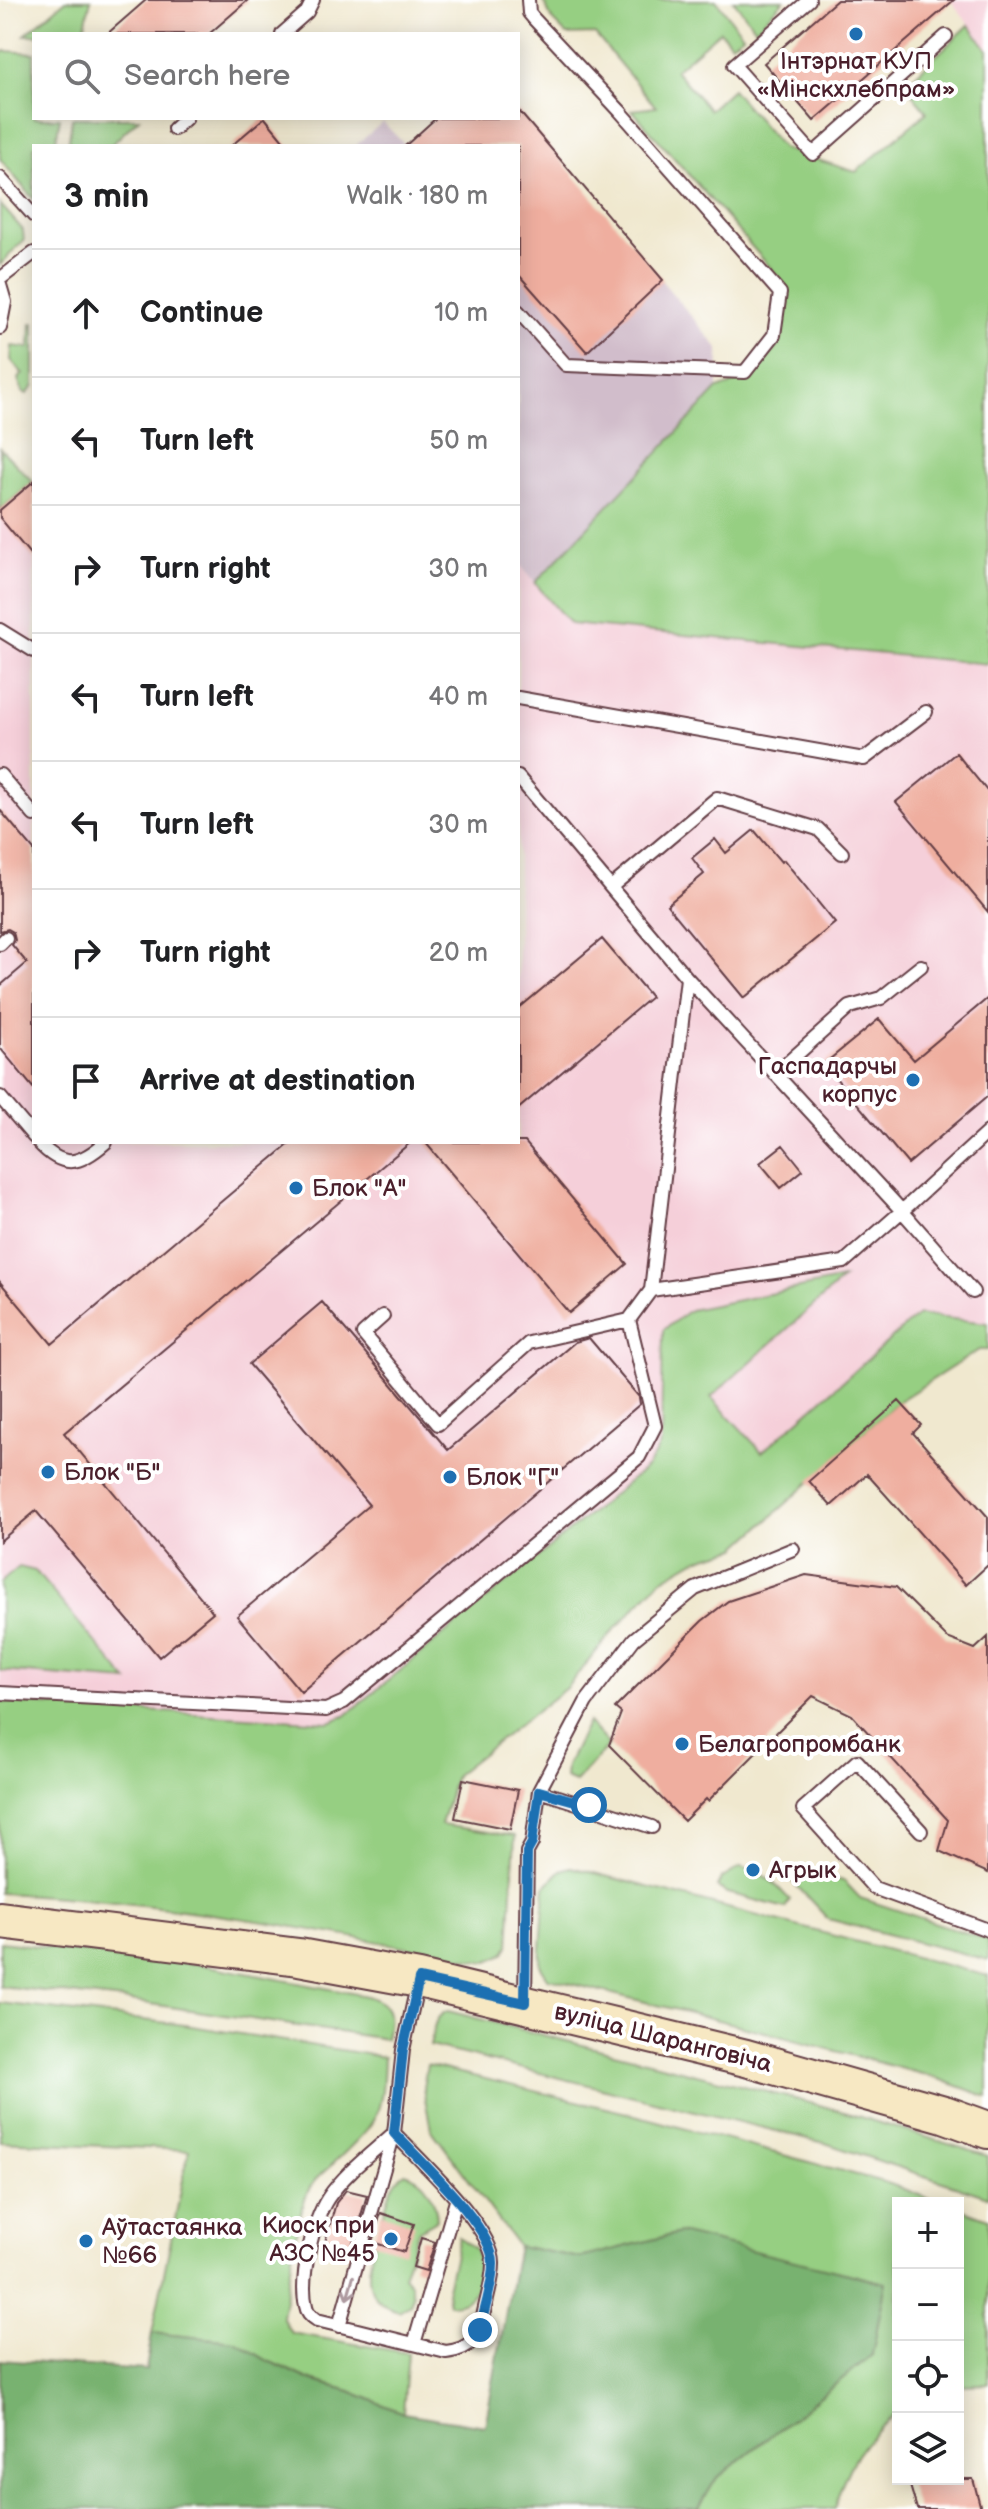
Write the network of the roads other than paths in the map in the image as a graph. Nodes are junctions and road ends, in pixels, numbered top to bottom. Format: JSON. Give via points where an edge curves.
{"nodes":[{"id":1,"x":313,"y":0,"type":"edge"},
{"id":2,"x":528,"y":0,"type":"edge"},
{"id":3,"x":809,"y":0,"type":"edge"},
{"id":4,"x":284,"y":32,"type":"edge"},
{"id":5,"x":946,"y":36,"type":"dead end"},
{"id":6,"x":184,"y":120,"type":"edge"},
{"id":7,"x":174,"y":129,"type":"dead end"},
{"id":8,"x":0,"y":178,"type":"edge"},
{"id":9,"x":32,"y":214,"type":"edge"},
{"id":10,"x":32,"y":255,"type":"edge"},
{"id":11,"x":0,"y":279,"type":"edge"},
{"id":12,"x":0,"y":285,"type":"edge"},
{"id":13,"x":520,"y":313,"type":"edge"},
{"id":14,"x":0,"y":328,"type":"edge"},
{"id":15,"x":0,"y":630,"type":"edge"},
{"id":16,"x":32,"y":650,"type":"edge"},
{"id":17,"x":520,"y":698,"type":"edge"},
{"id":18,"x":926,"y":712,"type":"dead end"},
{"id":19,"x":0,"y":775,"type":"edge"},
{"id":20,"x":520,"y":779,"type":"edge"},
{"id":21,"x":32,"y":813,"type":"edge"},
{"id":22,"x":842,"y":853,"type":"dead end"},
{"id":23,"x":611,"y":887,"type":"junction"},
{"id":24,"x":921,"y":966,"type":"dead end"},
{"id":25,"x":687,"y":978,"type":"junction"},
{"id":26,"x":775,"y":1074,"type":"junction"},
{"id":27,"x":0,"y":1097,"type":"edge"},
{"id":28,"x":988,"y":1132,"type":"edge"},
{"id":29,"x":32,"y":1135,"type":"edge"},
{"id":30,"x":40,"y":1144,"type":"edge"},
{"id":31,"x":104,"y":1144,"type":"edge"},
{"id":32,"x":902,"y":1211,"type":"junction"},
{"id":33,"x":651,"y":1290,"type":"junction"},
{"id":34,"x":973,"y":1292,"type":"dead end"},
{"id":35,"x":383,"y":1316,"type":"dead end"},
{"id":36,"x":629,"y":1320,"type":"junction"},
{"id":37,"x":793,"y":1549,"type":"dead end"},
{"id":38,"x":0,"y":1693,"type":"edge"},
{"id":39,"x":539,"y":1791,"type":"junction"},
{"id":40,"x":652,"y":1827,"type":"dead end"},
{"id":41,"x":921,"y":1831,"type":"dead end"},
{"id":42,"x":0,"y":1920,"type":"edge"},
{"id":43,"x":988,"y":1930,"type":"edge"},
{"id":44,"x":419,"y":1979,"type":"junction"},
{"id":45,"x":525,"y":2003,"type":"junction"},
{"id":46,"x":988,"y":2130,"type":"edge"},
{"id":47,"x":394,"y":2133,"type":"junction"},
{"id":48,"x":456,"y":2201,"type":"junction"},
{"id":49,"x":339,"y":2326,"type":"junction"},
{"id":50,"x":414,"y":2344,"type":"junction"}],
"edges":[{"from":1,"to":4,"type":"lane"},
{"from":2,"to":13,"type":"lane","via":[[534,19],[780,293],[774,335],[745,372],[566,365]]},
{"from":3,"to":5,"type":"lane","via":[[734,65],[813,154]]},
{"from":6,"to":7,"type":"lane"},
{"from":8,"to":9,"type":"lane"},
{"from":10,"to":11,"type":"lane"},
{"from":12,"to":14,"type":"lane","via":[[5,302]]},
{"from":15,"to":16,"type":"lane"},
{"from":17,"to":18,"type":"lane","via":[[864,759]]},
{"from":19,"to":21,"type":"lane"},
{"from":20,"to":23,"type":"lane"},
{"from":22,"to":23,"type":"lane","via":[[818,829],[717,798]]},
{"from":23,"to":25,"type":"lane"},
{"from":24,"to":26,"type":"lane","via":[[881,998],[850,1007]]},
{"from":25,"to":26,"type":"lane"},
{"from":25,"to":33,"type":"lane"},
{"from":26,"to":32,"type":"lane"},
{"from":27,"to":29,"type":"lane"},
{"from":28,"to":32,"type":"lane"},
{"from":30,"to":31,"type":"lane","via":[[68,1163],[89,1157]]},
{"from":32,"to":33,"type":"lane","via":[[844,1262]]},
{"from":32,"to":34,"type":"lane"},
{"from":33,"to":36,"type":"lane"},
{"from":35,"to":36,"type":"lane","via":[[363,1334],[438,1424],[529,1343]]},
{"from":36,"to":38,"type":"lane","via":[[655,1426],[639,1457],[344,1702],[326,1710]]},
{"from":37,"to":39,"type":"lane","via":[[695,1589],[634,1639],[586,1702]]},
{"from":39,"to":40,"type":"lane"},
{"from":39,"to":45,"type":"lane","via":[[527,1852]]},
{"from":41,"to":43,"type":"lane","via":[[857,1761],[803,1809],[874,1888]]},
{"from":42,"to":44,"type":"main road","name":"вуліца Шаранговіча","via":[[299,1957]]},
{"from":44,"to":45,"type":"main road","name":"вуліца Шаранговіча"},
{"from":44,"to":47,"type":"lane","via":[[403,2050]]},
{"from":45,"to":46,"type":"main road","name":"вуліца Шаранговіча","via":[[746,2058]]},
{"from":47,"to":48,"type":"lane"},
{"from":47,"to":49,"type":"lane","one_way":true},
{"from":47,"to":49,"type":"lane","via":[[340,2184],[321,2211],[305,2269],[305,2306],[317,2320]]},
{"from":48,"to":50,"type":"lane"},
{"from":48,"to":50,"type":"lane","via":[[489,2243],[493,2263],[480,2330],[461,2350]]},
{"from":49,"to":50,"type":"lane"}]}
